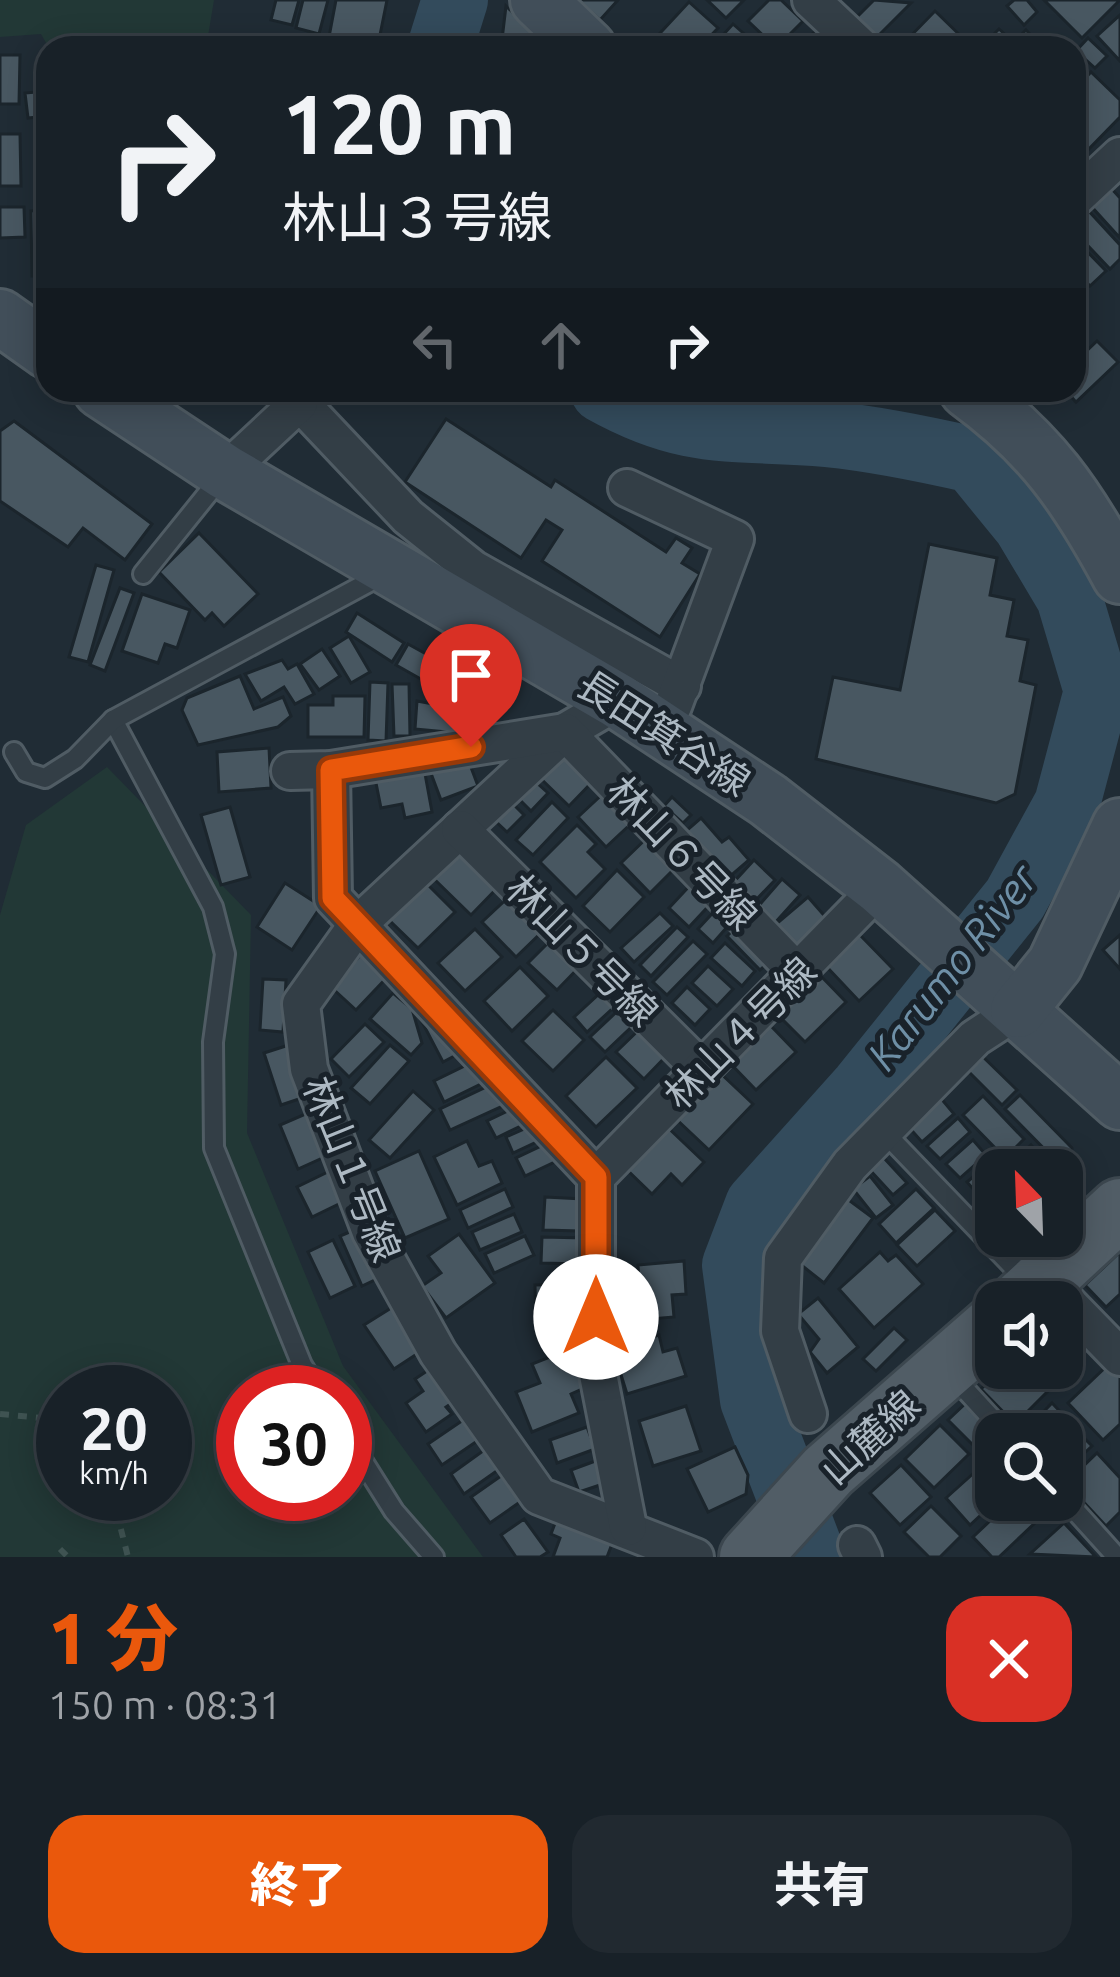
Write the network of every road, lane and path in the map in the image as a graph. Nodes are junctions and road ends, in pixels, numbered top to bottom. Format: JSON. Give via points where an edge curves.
{"nodes":[{"id":1,"x":538,"y":0,"type":"edge"},
{"id":2,"x":811,"y":0,"type":"edge"},
{"id":3,"x":576,"y":36,"type":"edge"},
{"id":4,"x":849,"y":36,"type":"edge"},
{"id":5,"x":1120,"y":156,"type":"edge"},
{"id":6,"x":1086,"y":188,"type":"edge"},
{"id":7,"x":0,"y":316,"type":"edge"},
{"id":8,"x":36,"y":342,"type":"edge"},
{"id":9,"x":119,"y":402,"type":"edge"},
{"id":10,"x":288,"y":402,"type":"edge"},
{"id":11,"x":299,"y":402,"type":"edge"},
{"id":12,"x":982,"y":402,"type":"edge"},
{"id":13,"x":226,"y":472,"type":"junction"},
{"id":14,"x":627,"y":488,"type":"dead end"},
{"id":15,"x":394,"y":569,"type":"junction"},
{"id":16,"x":143,"y":574,"type":"dead end"},
{"id":17,"x":1120,"y":576,"type":"edge"},
{"id":18,"x":618,"y":701,"type":"junction"},
{"id":19,"x":672,"y":709,"type":"junction"},
{"id":20,"x":113,"y":720,"type":"junction"},
{"id":21,"x":565,"y":732,"type":"junction"},
{"id":22,"x":14,"y":752,"type":"dead end"},
{"id":23,"x":331,"y":770,"type":"junction"},
{"id":24,"x":290,"y":771,"type":"dead end"},
{"id":25,"x":1120,"y":826,"type":"edge"},
{"id":26,"x":460,"y":829,"type":"junction"},
{"id":27,"x":880,"y":886,"type":"junction"},
{"id":28,"x":358,"y":924,"type":"junction"},
{"id":29,"x":800,"y":975,"type":"junction"},
{"id":30,"x":1009,"y":1002,"type":"junction"},
{"id":31,"x":704,"y":1071,"type":"junction"},
{"id":32,"x":1120,"y":1102,"type":"edge"},
{"id":33,"x":885,"y":1133,"type":"junction"},
{"id":34,"x":596,"y":1177,"type":"junction"},
{"id":35,"x":1120,"y":1209,"type":"edge"},
{"id":36,"x":1010,"y":1281,"type":"edge"},
{"id":37,"x":1042,"y":1281,"type":"edge"},
{"id":38,"x":1083,"y":1334,"type":"edge"},
{"id":39,"x":975,"y":1344,"type":"edge"},
{"id":40,"x":1120,"y":1357,"type":"edge"},
{"id":41,"x":302,"y":1365,"type":"edge"},
{"id":42,"x":947,"y":1370,"type":"junction"},
{"id":43,"x":987,"y":1413,"type":"edge"},
{"id":44,"x":0,"y":1414,"type":"edge"},
{"id":45,"x":808,"y":1414,"type":"dead end"},
{"id":46,"x":36,"y":1417,"type":"edge"},
{"id":47,"x":372,"y":1476,"type":"edge"},
{"id":48,"x":1083,"y":1519,"type":"edge"},
{"id":49,"x":119,"y":1521,"type":"edge"},
{"id":50,"x":628,"y":1527,"type":"junction"},
{"id":51,"x":60,"y":1549,"type":"dead end"},
{"id":52,"x":758,"y":1549,"type":"edge"},
{"id":53,"x":68,"y":1557,"type":"edge"},
{"id":54,"x":128,"y":1557,"type":"edge"},
{"id":55,"x":434,"y":1557,"type":"edge"},
{"id":56,"x":695,"y":1557,"type":"edge"},
{"id":57,"x":1117,"y":1557,"type":"edge"}],
"edges":[{"from":1,"to":3,"type":"street"},
{"from":2,"to":4,"type":"street"},
{"from":5,"to":6,"type":"street"},
{"from":7,"to":8,"type":"street"},
{"from":9,"to":13,"type":"street","name":"長田箕谷線"},
{"from":10,"to":13,"type":"street"},
{"from":11,"to":19,"type":"street","via":[[408,517]]},
{"from":12,"to":17,"type":"street","via":[[1039,449],[1080,502]]},
{"from":13,"to":15,"type":"street","name":"長田箕谷線"},
{"from":13,"to":16,"type":"lane"},
{"from":14,"to":19,"type":"street","via":[[735,539]]},
{"from":15,"to":18,"type":"street","name":"長田箕谷線"},
{"from":15,"to":20,"type":"lane"},
{"from":18,"to":19,"type":"street","name":"長田箕谷線"},
{"from":18,"to":21,"type":"street","name":"林山１号線"},
{"from":19,"to":27,"type":"street","name":"長田箕谷線"},
{"from":20,"to":22,"type":"lane","via":[[45,778],[26,772]]},
{"from":20,"to":41,"type":"lane","via":[[213,907],[225,954],[212,1042],[214,1148]]},
{"from":21,"to":23,"type":"street"},
{"from":21,"to":26,"type":"street","name":"林山１号線"},
{"from":21,"to":29,"type":"street","name":"林山６号線"},
{"from":23,"to":24,"type":"street"},
{"from":23,"to":28,"type":"street","via":[[333,898]]},
{"from":25,"to":30,"type":"street","via":[[1055,964]]},
{"from":26,"to":28,"type":"street","name":"林山１号線"},
{"from":26,"to":31,"type":"street","name":"林山５号線"},
{"from":27,"to":29,"type":"street","name":"林山４号線"},
{"from":27,"to":30,"type":"street","name":"長田箕谷線"},
{"from":28,"to":34,"type":"street"},
{"from":28,"to":50,"type":"street","name":"林山１号線","via":[[301,1004],[309,1069],[371,1232],[438,1353],[539,1496]]},
{"from":29,"to":31,"type":"street","name":"林山４号線"},
{"from":30,"to":32,"type":"street","name":"長田箕谷線"},
{"from":30,"to":33,"type":"street"},
{"from":31,"to":34,"type":"street","name":"林山４号線"},
{"from":33,"to":36,"type":"lane"},
{"from":33,"to":45,"type":"street","via":[[850,1165],[783,1258],[780,1331]]},
{"from":34,"to":50,"type":"street","via":[[596,1364]]},
{"from":35,"to":37,"type":"main road","name":"山麓線"},
{"from":38,"to":40,"type":"street"},
{"from":39,"to":42,"type":"main road","name":"山麓線"},
{"from":42,"to":43,"type":"lane"},
{"from":42,"to":52,"type":"main road","name":"山麓線","via":[[828,1471]]},
{"from":44,"to":46,"type":"path"},
{"from":47,"to":55,"type":"lane"},
{"from":48,"to":57,"type":"lane"},
{"from":49,"to":54,"type":"path"},
{"from":50,"to":56,"type":"street","name":"林山１号線"},
{"from":51,"to":53,"type":"path"}]}
